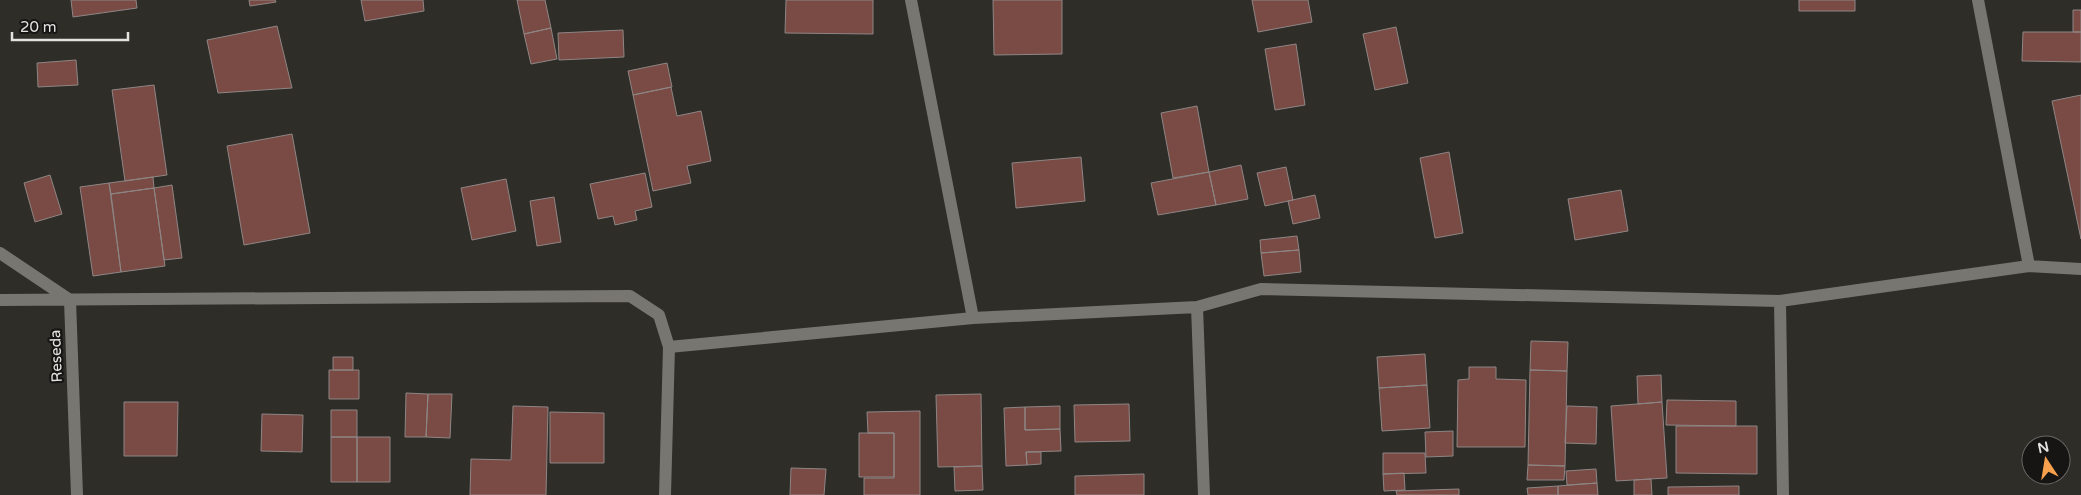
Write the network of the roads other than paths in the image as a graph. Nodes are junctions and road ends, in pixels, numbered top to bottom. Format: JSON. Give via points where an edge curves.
{"nodes":[{"id":1,"x":911,"y":0,"type":"edge"},
{"id":2,"x":1978,"y":0,"type":"edge"},
{"id":3,"x":0,"y":253,"type":"edge"},
{"id":4,"x":2029,"y":266,"type":"junction"},
{"id":5,"x":2081,"y":269,"type":"edge"},
{"id":6,"x":0,"y":300,"type":"edge"},
{"id":7,"x":70,"y":300,"type":"junction"},
{"id":8,"x":1780,"y":301,"type":"junction"},
{"id":9,"x":1197,"y":307,"type":"junction"},
{"id":10,"x":973,"y":318,"type":"junction"},
{"id":11,"x":668,"y":347,"type":"junction"},
{"id":12,"x":77,"y":495,"type":"edge"},
{"id":13,"x":665,"y":495,"type":"edge"},
{"id":14,"x":1204,"y":495,"type":"edge"},
{"id":15,"x":1783,"y":495,"type":"edge"}],
"edges":[{"from":1,"to":10,"type":"street"},
{"from":2,"to":4,"type":"street"},
{"from":3,"to":7,"type":"street"},
{"from":4,"to":5,"type":"street"},
{"from":4,"to":8,"type":"street"},
{"from":6,"to":7,"type":"street"},
{"from":7,"to":11,"type":"street","via":[[630,296],[659,315]]},
{"from":7,"to":12,"type":"street","name":"Reseda"},
{"from":8,"to":9,"type":"street","via":[[1261,289]]},
{"from":8,"to":15,"type":"street"},
{"from":9,"to":10,"type":"street"},
{"from":9,"to":14,"type":"street"},
{"from":10,"to":11,"type":"street"},
{"from":11,"to":13,"type":"street"}]}
